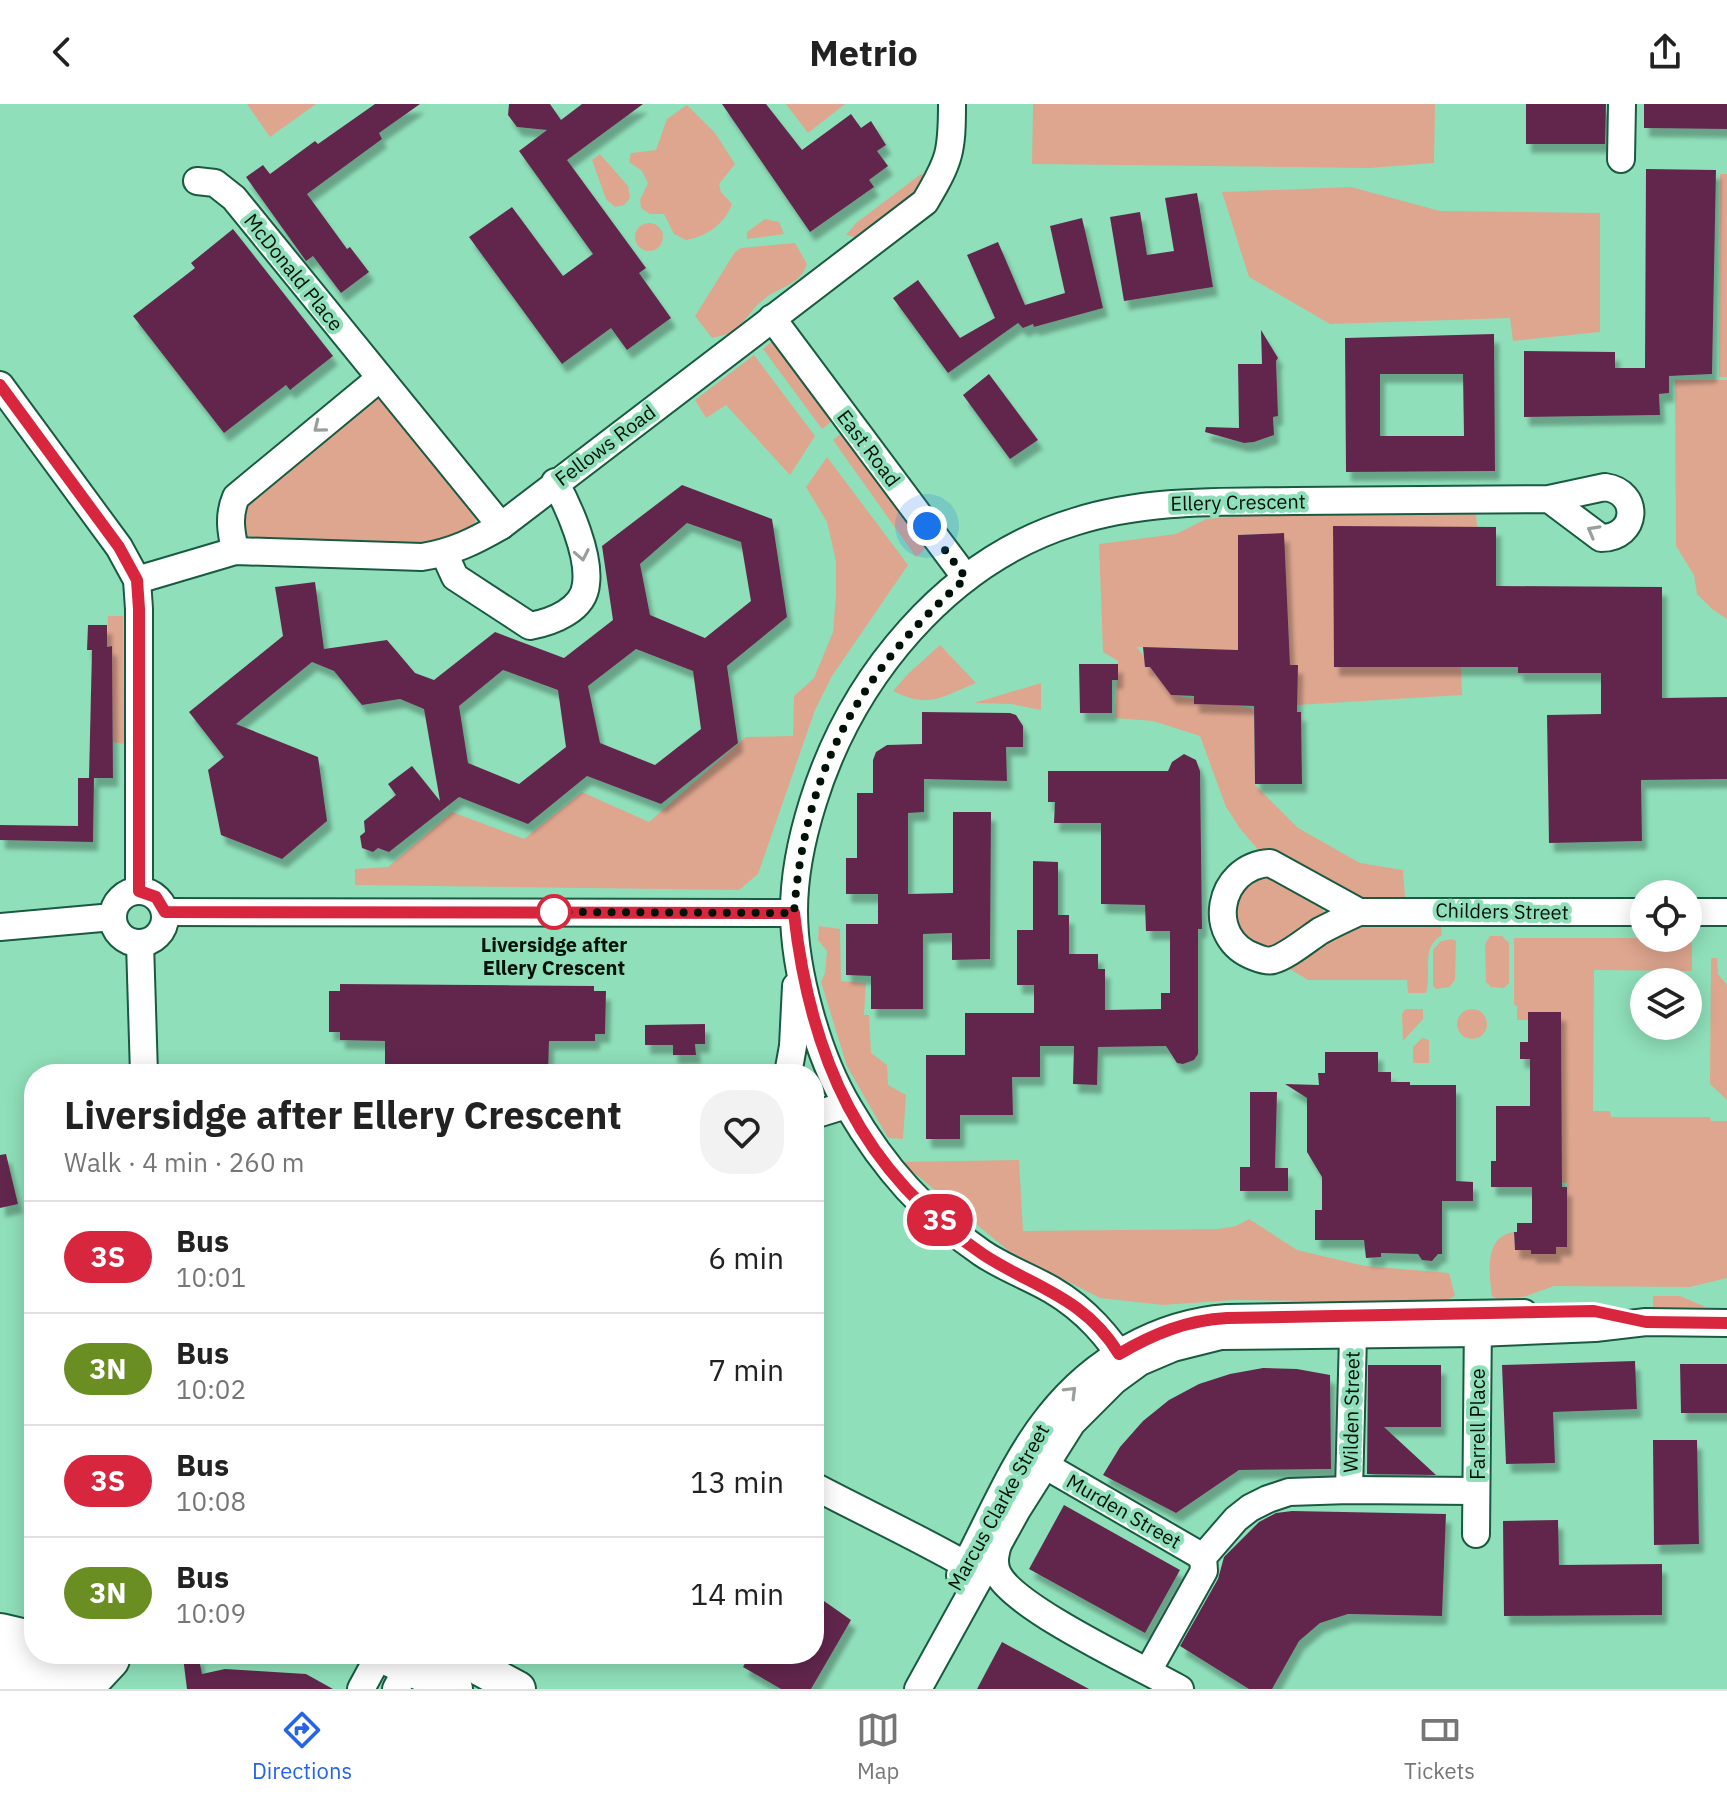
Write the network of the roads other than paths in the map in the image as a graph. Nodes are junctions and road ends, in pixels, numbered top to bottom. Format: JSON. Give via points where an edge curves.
{"nodes":[{"id":1,"x":952,"y":104,"type":"edge"},
{"id":2,"x":1622,"y":104,"type":"edge"},
{"id":3,"x":1621,"y":159,"type":"dead end"},
{"id":4,"x":197,"y":181,"type":"dead end"},
{"id":5,"x":772,"y":318,"type":"junction"},
{"id":6,"x":380,"y":378,"type":"junction"},
{"id":7,"x":0,"y":385,"type":"edge"},
{"id":8,"x":555,"y":482,"type":"junction"},
{"id":9,"x":1549,"y":499,"type":"dead end"},
{"id":10,"x":501,"y":526,"type":"junction"},
{"id":11,"x":235,"y":551,"type":"junction"},
{"id":12,"x":444,"y":553,"type":"junction"},
{"id":13,"x":966,"y":578,"type":"junction"},
{"id":14,"x":137,"y":580,"type":"junction"},
{"id":15,"x":139,"y":891,"type":"junction"},
{"id":16,"x":165,"y":912,"type":"junction"},
{"id":17,"x":1359,"y":912,"type":"junction"},
{"id":18,"x":1630,"y":912,"type":"edge"},
{"id":19,"x":1702,"y":912,"type":"edge"},
{"id":20,"x":1727,"y":912,"type":"edge"},
{"id":21,"x":794,"y":913,"type":"junction"},
{"id":22,"x":113,"y":917,"type":"junction"},
{"id":23,"x":0,"y":927,"type":"edge"},
{"id":24,"x":140,"y":943,"type":"junction"},
{"id":25,"x":798,"y":948,"type":"junction"},
{"id":26,"x":144,"y":1064,"type":"edge"},
{"id":27,"x":790,"y":1064,"type":"edge"},
{"id":28,"x":815,"y":1064,"type":"edge"},
{"id":29,"x":824,"y":1079,"type":"edge"},
{"id":30,"x":846,"y":1105,"type":"junction"},
{"id":31,"x":824,"y":1112,"type":"edge"},
{"id":32,"x":1727,"y":1323,"type":"edge"},
{"id":33,"x":1478,"y":1324,"type":"junction"},
{"id":34,"x":1353,"y":1335,"type":"junction"},
{"id":35,"x":1124,"y":1362,"type":"junction"},
{"id":36,"x":1044,"y":1467,"type":"junction"},
{"id":37,"x":1349,"y":1490,"type":"junction"},
{"id":38,"x":824,"y":1491,"type":"edge"},
{"id":39,"x":1476,"y":1491,"type":"junction"},
{"id":40,"x":998,"y":1504,"type":"junction"},
{"id":41,"x":883,"y":1523,"type":"junction"},
{"id":42,"x":1476,"y":1534,"type":"dead end"},
{"id":43,"x":990,"y":1539,"type":"junction"},
{"id":44,"x":942,"y":1550,"type":"junction"},
{"id":45,"x":1203,"y":1557,"type":"junction"},
{"id":46,"x":968,"y":1582,"type":"junction"},
{"id":47,"x":1028,"y":1605,"type":"junction"},
{"id":48,"x":0,"y":1634,"type":"edge"},
{"id":49,"x":24,"y":1640,"type":"edge"},
{"id":50,"x":41,"y":1664,"type":"edge"},
{"id":51,"x":99,"y":1664,"type":"edge"},
{"id":52,"x":108,"y":1664,"type":"edge"},
{"id":53,"x":391,"y":1664,"type":"edge"},
{"id":54,"x":398,"y":1664,"type":"edge"},
{"id":55,"x":472,"y":1664,"type":"edge"},
{"id":56,"x":1148,"y":1671,"type":"junction"},
{"id":57,"x":5,"y":1679,"type":"edge"},
{"id":58,"x":45,"y":1689,"type":"edge"},
{"id":59,"x":81,"y":1689,"type":"edge"},
{"id":60,"x":361,"y":1689,"type":"edge"},
{"id":61,"x":455,"y":1689,"type":"edge"},
{"id":62,"x":518,"y":1689,"type":"edge"},
{"id":63,"x":900,"y":1689,"type":"edge"},
{"id":64,"x":918,"y":1689,"type":"edge"},
{"id":65,"x":1180,"y":1689,"type":"edge"}],
"edges":[{"from":1,"to":5,"type":"street","name":"Fellows Road","via":[[952,147],[925,202]]},
{"from":2,"to":3,"type":"street"},
{"from":4,"to":6,"type":"street","name":"McDonald Place","via":[[215,183],[234,198]]},
{"from":5,"to":8,"type":"street","name":"Fellows Road"},
{"from":5,"to":13,"type":"street","name":"East Road"},
{"from":6,"to":10,"type":"street","name":"McDonald Place"},
{"from":6,"to":11,"type":"street","one_way":true,"via":[[236,497],[230,525]]},
{"from":7,"to":14,"type":"street","via":[[119,547]]},
{"from":8,"to":10,"type":"street","name":"Fellows Road"},
{"from":8,"to":12,"type":"street","one_way":true,"via":[[576,526],[587,584],[564,615],[530,626],[455,577]]},
{"from":9,"to":13,"type":"street","name":"Ellery Crescent","via":[[1171,502],[1074,522],[1035,537]]},
{"from":10,"to":12,"type":"street","name":"Fellows Road"},
{"from":11,"to":12,"type":"street","name":"Fellows Road","via":[[422,557]]},
{"from":11,"to":14,"type":"street","name":"Fellows Road"},
{"from":13,"to":21,"type":"street","name":"Ellery Crescent","via":[[916,624],[845,721],[807,822]]},
{"from":14,"to":15,"type":"street"},
{"from":15,"to":16,"type":"street","via":[[156,897]]},
{"from":15,"to":22,"type":"street","via":[[119,900]]},
{"from":16,"to":21,"type":"street"},
{"from":16,"to":24,"type":"street","via":[[161,931]]},
{"from":17,"to":17,"type":"street","via":[[1273,960],[1251,956],[1234,944],[1221,910],[1238,878],[1270,863]]},
{"from":17,"to":18,"type":"street","name":"Childers Street"},
{"from":19,"to":20,"type":"street"},
{"from":21,"to":25,"type":"street","name":"Ellery Crescent"},
{"from":22,"to":23,"type":"street"},
{"from":22,"to":24,"type":"street","via":[[123,937]]},
{"from":24,"to":26,"type":"street"},
{"from":25,"to":27,"type":"street"},
{"from":25,"to":28,"type":"street","name":"Ellery Crescent"},
{"from":29,"to":30,"type":"street","name":"Ellery Crescent"},
{"from":30,"to":31,"type":"street"},
{"from":30,"to":35,"type":"street","name":"Ellery Crescent","via":[[908,1192],[986,1256],[1079,1309]]},
{"from":32,"to":33,"type":"street","name":"Marcus Clarke Street","via":[[1646,1322],[1594,1311]]},
{"from":33,"to":34,"type":"street","name":"Marcus Clarke Street"},
{"from":33,"to":35,"type":"street","name":"Marcus Clarke Street","via":[[1206,1319],[1146,1338]]},
{"from":33,"to":39,"type":"street","name":"Farrell Place"},
{"from":34,"to":35,"type":"street","name":"Marcus Clarke Street","via":[[1221,1336]]},
{"from":34,"to":37,"type":"street","name":"Wilden Street"},
{"from":35,"to":36,"type":"street","name":"Marcus Clarke Street","via":[[1072,1423]]},
{"from":40,"to":35,"type":"street","name":"Marcus Clarke Street","one_way":true,"via":[[1049,1416],[1088,1376]]},
{"from":36,"to":40,"type":"street","via":[[1029,1470],[1014,1496]]},
{"from":36,"to":43,"type":"street","name":"Marcus Clarke Street"},
{"from":36,"to":45,"type":"street","name":"Murden Street"},
{"from":37,"to":39,"type":"street"},
{"from":37,"to":45,"type":"street","via":[[1289,1492],[1268,1499],[1236,1519]]},
{"from":38,"to":41,"type":"street"},
{"from":39,"to":42,"type":"street","name":"Farrell Place"},
{"from":40,"to":43,"type":"street","name":"Marcus Clarke Street"},
{"from":41,"to":44,"type":"street"},
{"from":41,"to":46,"type":"street","via":[[932,1562]]},
{"from":43,"to":44,"type":"street"},
{"from":43,"to":46,"type":"street","name":"Marcus Clarke Street"},
{"from":43,"to":47,"type":"street","via":[[997,1573]]},
{"from":44,"to":46,"type":"street"},
{"from":45,"to":56,"type":"street","via":[[1204,1571]]},
{"from":46,"to":47,"type":"street","via":[[988,1601]]},
{"from":46,"to":63,"type":"street","name":"Marcus Clarke Street"},
{"from":46,"to":64,"type":"street","name":"Marcus Clarke Street"},
{"from":47,"to":56,"type":"street"},
{"from":48,"to":49,"type":"highway"},
{"from":50,"to":57,"type":"main road"},
{"from":51,"to":58,"type":"main road"},
{"from":52,"to":59,"type":"highway"},
{"from":53,"to":60,"type":"street"},
{"from":54,"to":61,"type":"main road"},
{"from":55,"to":62,"type":"main road"},
{"from":56,"to":65,"type":"street"}]}
